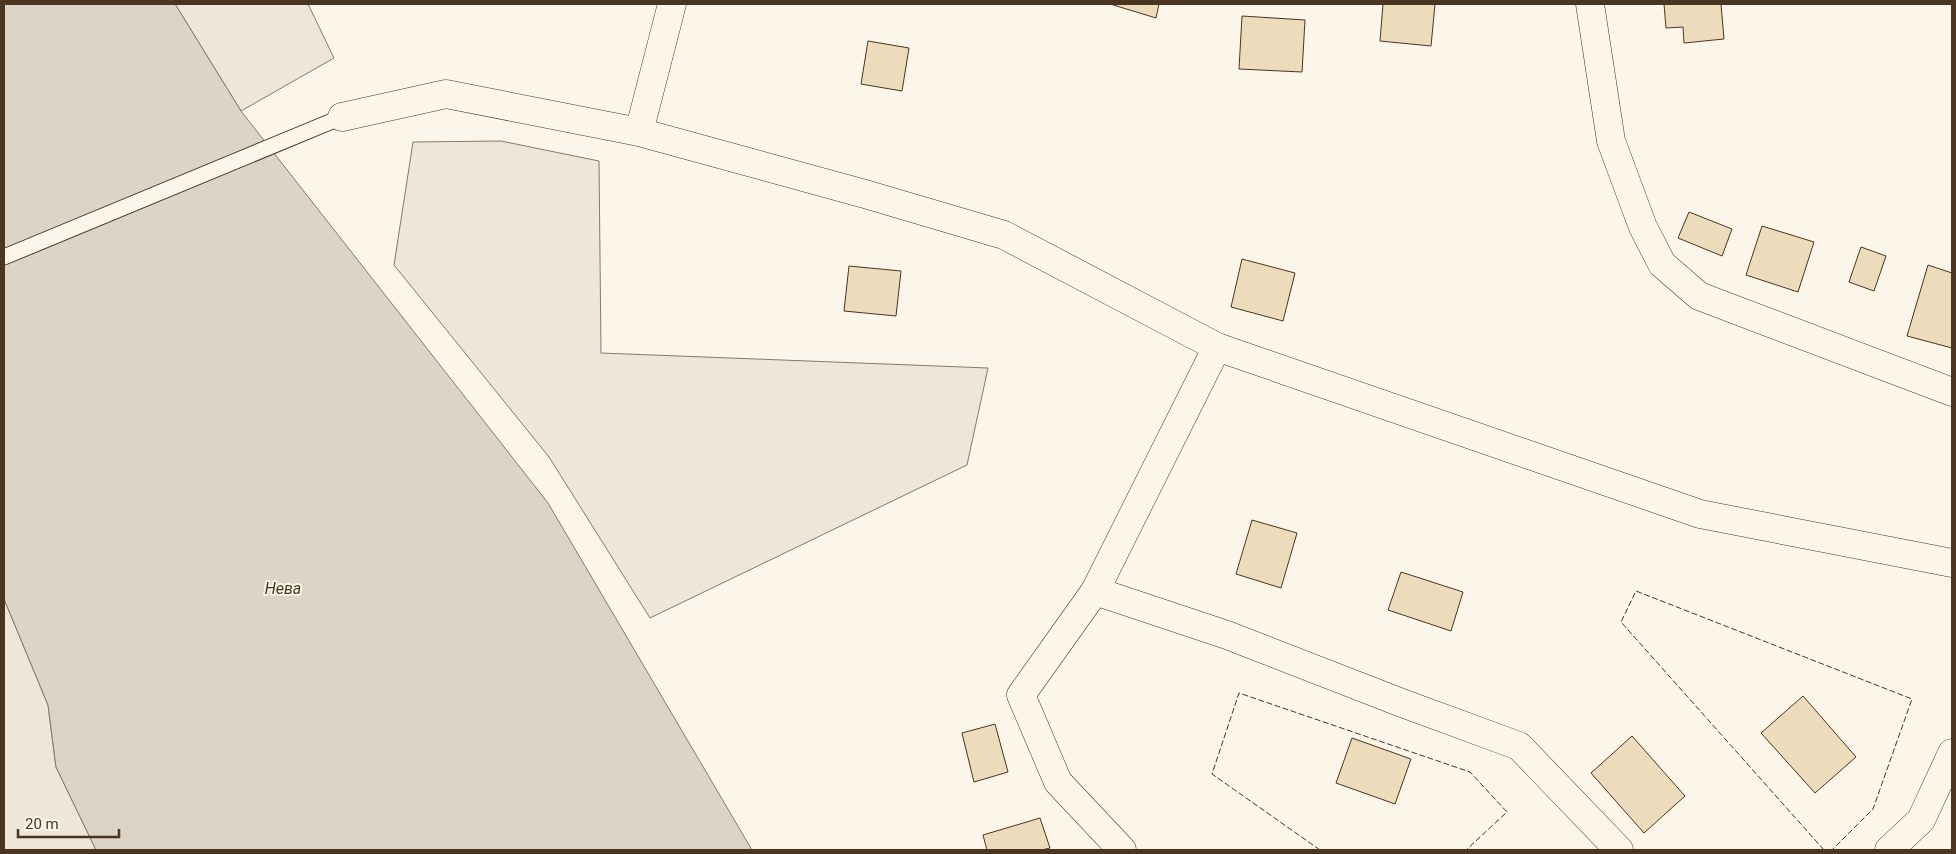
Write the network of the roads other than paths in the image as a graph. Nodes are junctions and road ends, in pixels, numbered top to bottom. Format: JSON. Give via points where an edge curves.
{"nodes":[{"id":1,"x":672,"y":4,"type":"edge"},
{"id":2,"x":1590,"y":4,"type":"edge"},
{"id":3,"x":342,"y":117,"type":"joint"},
{"id":4,"x":639,"y":132,"type":"junction"},
{"id":5,"x":4,"y":257,"type":"edge"},
{"id":6,"x":1217,"y":347,"type":"junction"},
{"id":7,"x":1952,"y":392,"type":"edge"},
{"id":8,"x":1952,"y":563,"type":"edge"},
{"id":9,"x":1095,"y":591,"type":"junction"},
{"id":10,"x":1952,"y":753,"type":"edge"},
{"id":11,"x":1122,"y":850,"type":"edge"},
{"id":12,"x":1620,"y":850,"type":"edge"},
{"id":13,"x":1889,"y":850,"type":"edge"}],
"edges":[{"from":1,"to":4,"type":"street"},
{"from":2,"to":7,"type":"street","via":[[1611,141],[1643,227],[1662,264],[1699,296]]},
{"from":3,"to":4,"type":"street","via":[[446,94]]},
{"from":3,"to":5,"type":"lane"},
{"from":4,"to":6,"type":"street","via":[[1004,235]]},
{"from":6,"to":8,"type":"street","via":[[1700,514]]},
{"from":6,"to":9,"type":"street"},
{"from":9,"to":11,"type":"street","via":[[1022,695],[1058,782]]},
{"from":9,"to":12,"type":"street","via":[[1227,635],[1520,746]]},
{"from":10,"to":13,"type":"street","via":[[1921,820]]}]}
